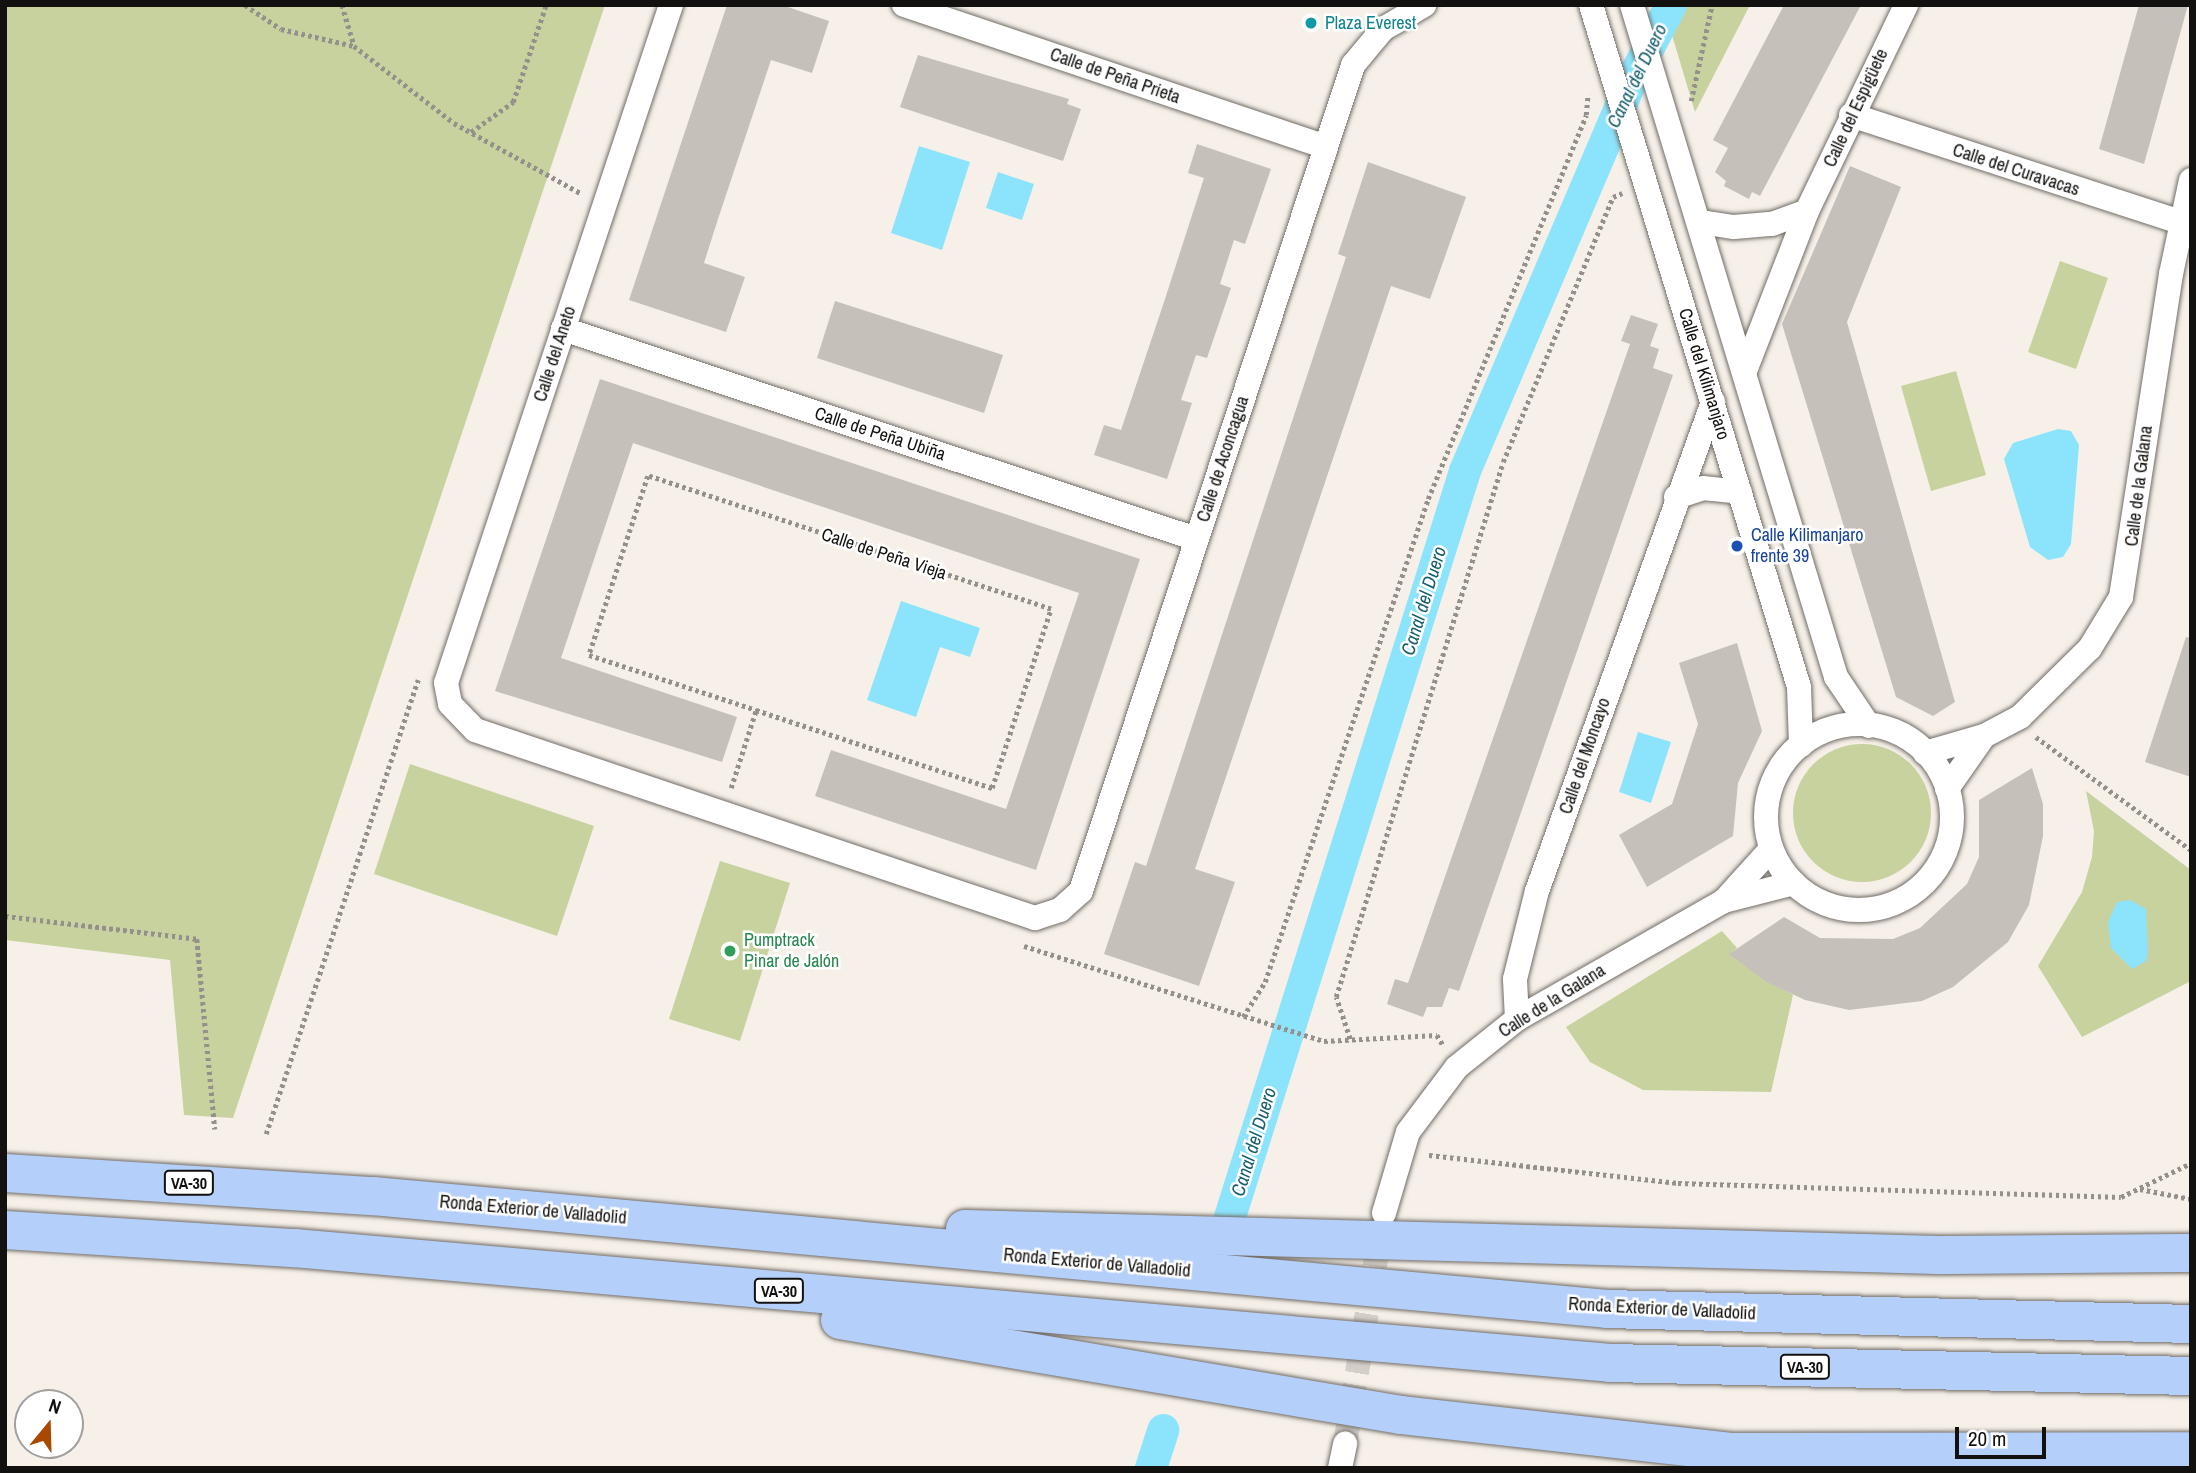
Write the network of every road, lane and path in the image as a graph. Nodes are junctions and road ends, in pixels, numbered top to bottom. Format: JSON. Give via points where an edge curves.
{"nodes":[{"id":1,"x":245,"y":5,"type":"edge"},
{"id":2,"x":342,"y":5,"type":"edge"},
{"id":3,"x":546,"y":5,"type":"edge"},
{"id":4,"x":671,"y":5,"type":"edge"},
{"id":5,"x":904,"y":5,"type":"edge"},
{"id":6,"x":1424,"y":5,"type":"edge"},
{"id":7,"x":1591,"y":5,"type":"edge"},
{"id":8,"x":1632,"y":5,"type":"edge"},
{"id":9,"x":1712,"y":5,"type":"edge"},
{"id":10,"x":1906,"y":5,"type":"edge"},
{"id":11,"x":354,"y":46,"type":"junction"},
{"id":12,"x":1588,"y":90,"type":"dead end"},
{"id":13,"x":1851,"y":116,"type":"junction"},
{"id":14,"x":471,"y":132,"type":"junction"},
{"id":15,"x":1326,"y":147,"type":"junction"},
{"id":16,"x":1675,"y":148,"type":"junction"},
{"id":17,"x":1644,"y":176,"type":"junction"},
{"id":18,"x":2191,"y":180,"type":"edge"},
{"id":19,"x":605,"y":204,"type":"junction"},
{"id":20,"x":1807,"y":211,"type":"junction"},
{"id":21,"x":1701,"y":222,"type":"junction"},
{"id":22,"x":2181,"y":222,"type":"junction"},
{"id":23,"x":563,"y":329,"type":"junction"},
{"id":24,"x":1745,"y":371,"type":"junction"},
{"id":25,"x":1713,"y":402,"type":"junction"},
{"id":26,"x":1740,"y":492,"type":"junction"},
{"id":27,"x":1676,"y":498,"type":"junction"},
{"id":28,"x":1196,"y":539,"type":"junction"},
{"id":29,"x":756,"y":710,"type":"junction"},
{"id":30,"x":1869,"y":726,"type":"junction"},
{"id":31,"x":1984,"y":736,"type":"junction"},
{"id":32,"x":2024,"y":744,"type":"dead end"},
{"id":33,"x":1801,"y":745,"type":"junction"},
{"id":34,"x":1925,"y":753,"type":"junction"},
{"id":35,"x":1947,"y":789,"type":"junction"},
{"id":36,"x":723,"y":815,"type":"junction"},
{"id":37,"x":1771,"y":849,"type":"junction"},
{"id":38,"x":2191,"y":850,"type":"edge"},
{"id":39,"x":1794,"y":883,"type":"junction"},
{"id":40,"x":1724,"y":901,"type":"junction"},
{"id":41,"x":1024,"y":915,"type":"junction"},
{"id":42,"x":5,"y":916,"type":"edge"},
{"id":43,"x":1246,"y":1018,"type":"junction"},
{"id":44,"x":1517,"y":1018,"type":"junction"},
{"id":45,"x":1350,"y":1040,"type":"junction"},
{"id":46,"x":1457,"y":1067,"type":"junction"},
{"id":47,"x":215,"y":1129,"type":"dead end"},
{"id":48,"x":1401,"y":1152,"type":"junction"},
{"id":49,"x":2191,"y":1163,"type":"edge"},
{"id":50,"x":5,"y":1173,"type":"edge"},
{"id":51,"x":2139,"y":1189,"type":"junction"},
{"id":52,"x":2191,"y":1199,"type":"edge"},
{"id":53,"x":1384,"y":1213,"type":"tunnel mouth"},
{"id":54,"x":729,"y":1227,"type":"junction"},
{"id":55,"x":5,"y":1230,"type":"edge"},
{"id":56,"x":2191,"y":1253,"type":"edge"},
{"id":57,"x":509,"y":1268,"type":"junction"},
{"id":58,"x":2191,"y":1324,"type":"edge"},
{"id":59,"x":2191,"y":1376,"type":"edge"},
{"id":60,"x":2191,"y":1451,"type":"edge"}],
"edges":[{"from":1,"to":11,"type":"path","via":[[281,29]]},
{"from":2,"to":11,"type":"path"},
{"from":3,"to":14,"type":"path","via":[[513,102]]},
{"from":4,"to":19,"type":"street","name":"Calle del Aneto"},
{"from":5,"to":15,"type":"street","name":"Calle de Peña Prieta"},
{"from":6,"to":15,"type":"street","name":"Calle de Aconcagua","via":[[1383,29],[1353,65]]},
{"from":7,"to":17,"type":"street","name":"Calle del Kilimanjaro"},
{"from":8,"to":16,"type":"street"},
{"from":9,"to":16,"type":"path","via":[[1696,87]]},
{"from":10,"to":13,"type":"street","name":"Calle del Espigüete"},
{"from":11,"to":14,"type":"path"},
{"from":12,"to":43,"type":"path","via":[[1586,115],[1429,499],[1265,982]]},
{"from":13,"to":20,"type":"street","name":"Calle del Espigüete"},
{"from":13,"to":22,"type":"street","name":"Calle del Curavacas"},
{"from":14,"to":19,"type":"path"},
{"from":15,"to":28,"type":"street","name":"Calle de Aconcagua"},
{"from":16,"to":21,"type":"street"},
{"from":17,"to":25,"type":"street","name":"Calle del Kilimanjaro"},
{"from":17,"to":45,"type":"path","via":[[1613,197],[1503,462],[1336,997]]},
{"from":18,"to":22,"type":"street","name":"Calle de la Galana"},
{"from":19,"to":23,"type":"street","name":"Calle del Aneto"},
{"from":20,"to":21,"type":"street","via":[[1759,225]]},
{"from":20,"to":24,"type":"street","name":"Calle del Espigüete"},
{"from":21,"to":24,"type":"street"},
{"from":22,"to":31,"type":"street","name":"Calle de la Galana","via":[[2121,597],[2090,648],[2049,692]]},
{"from":23,"to":28,"type":"street","name":"Calle de Peña Ubiña"},
{"from":23,"to":36,"type":"street","name":"Calle del Aneto","via":[[446,683],[450,704],[475,730]]},
{"from":24,"to":30,"type":"street","via":[[1836,677]]},
{"from":25,"to":26,"type":"street","name":"Calle del Kilimanjaro"},
{"from":25,"to":27,"type":"street","name":"Calle del Moncayo"},
{"from":26,"to":27,"type":"street","via":[[1703,488]]},
{"from":26,"to":33,"type":"street","name":"Calle del Kilimanjaro","via":[[1798,687]]},
{"from":27,"to":44,"type":"street","name":"Calle del Moncayo","via":[[1537,891],[1515,979]]},
{"from":28,"to":41,"type":"street","name":"Calle de Aconcagua","via":[[1081,891],[1060,910]]},
{"from":29,"to":29,"type":"path","name":"Calle de Peña Vieja","via":[[992,788],[1051,609],[648,476],[589,655]]},
{"from":29,"to":36,"type":"path"},
{"from":30,"to":33,"type":"street","via":[[1835,728]]},
{"from":30,"to":34,"type":"street","via":[[1909,739]]},
{"from":31,"to":34,"type":"street","name":"Calle de la Galana"},
{"from":31,"to":35,"type":"street","name":"Calle de la Galana"},
{"from":32,"to":38,"type":"path","via":[[2035,736]]},
{"from":33,"to":37,"type":"street","via":[[1779,770],[1769,794]]},
{"from":34,"to":35,"type":"street"},
{"from":35,"to":39,"type":"street","via":[[1952,814],[1946,849],[1933,873],[1907,897],[1878,908],[1846,909],[1825,904]]},
{"from":36,"to":41,"type":"street"},
{"from":37,"to":39,"type":"street"},
{"from":37,"to":40,"type":"street","name":"Calle de la Galana"},
{"from":39,"to":40,"type":"street","name":"Calle de la Galana"},
{"from":40,"to":44,"type":"street","name":"Calle de la Galana"},
{"from":41,"to":43,"type":"path","via":[[1003,939]]},
{"from":42,"to":47,"type":"path","via":[[197,939]]},
{"from":43,"to":45,"type":"path","via":[[1324,1041]]},
{"from":44,"to":46,"type":"street","name":"Calle de la Galana"},
{"from":45,"to":46,"type":"path","via":[[1437,1035]]},
{"from":46,"to":48,"type":"street","name":"Calle de la Galana","via":[[1432,1094]]},
{"from":48,"to":51,"type":"path","via":[[1678,1183],[2121,1197]]},
{"from":48,"to":53,"type":"street","name":"Calle de la Galana"},
{"from":49,"to":51,"type":"path"},
{"from":50,"to":54,"type":"highway","name":"Ronda Exterior de Valladolid","number":"VA-30","via":[[360,1195]]},
{"from":51,"to":52,"type":"path"},
{"from":54,"to":56,"type":"highway","via":[[1037,1230],[1938,1255]]},
{"from":54,"to":58,"type":"highway","name":"Ronda Exterior de Valladolid","number":"VA-30","via":[[1607,1309]]},
{"from":55,"to":57,"type":"highway","number":"VA-30"},
{"from":57,"to":59,"type":"highway","number":"VA-30","via":[[1610,1363]]},
{"from":57,"to":60,"type":"highway","via":[[1401,1415],[1732,1452]]}]}
